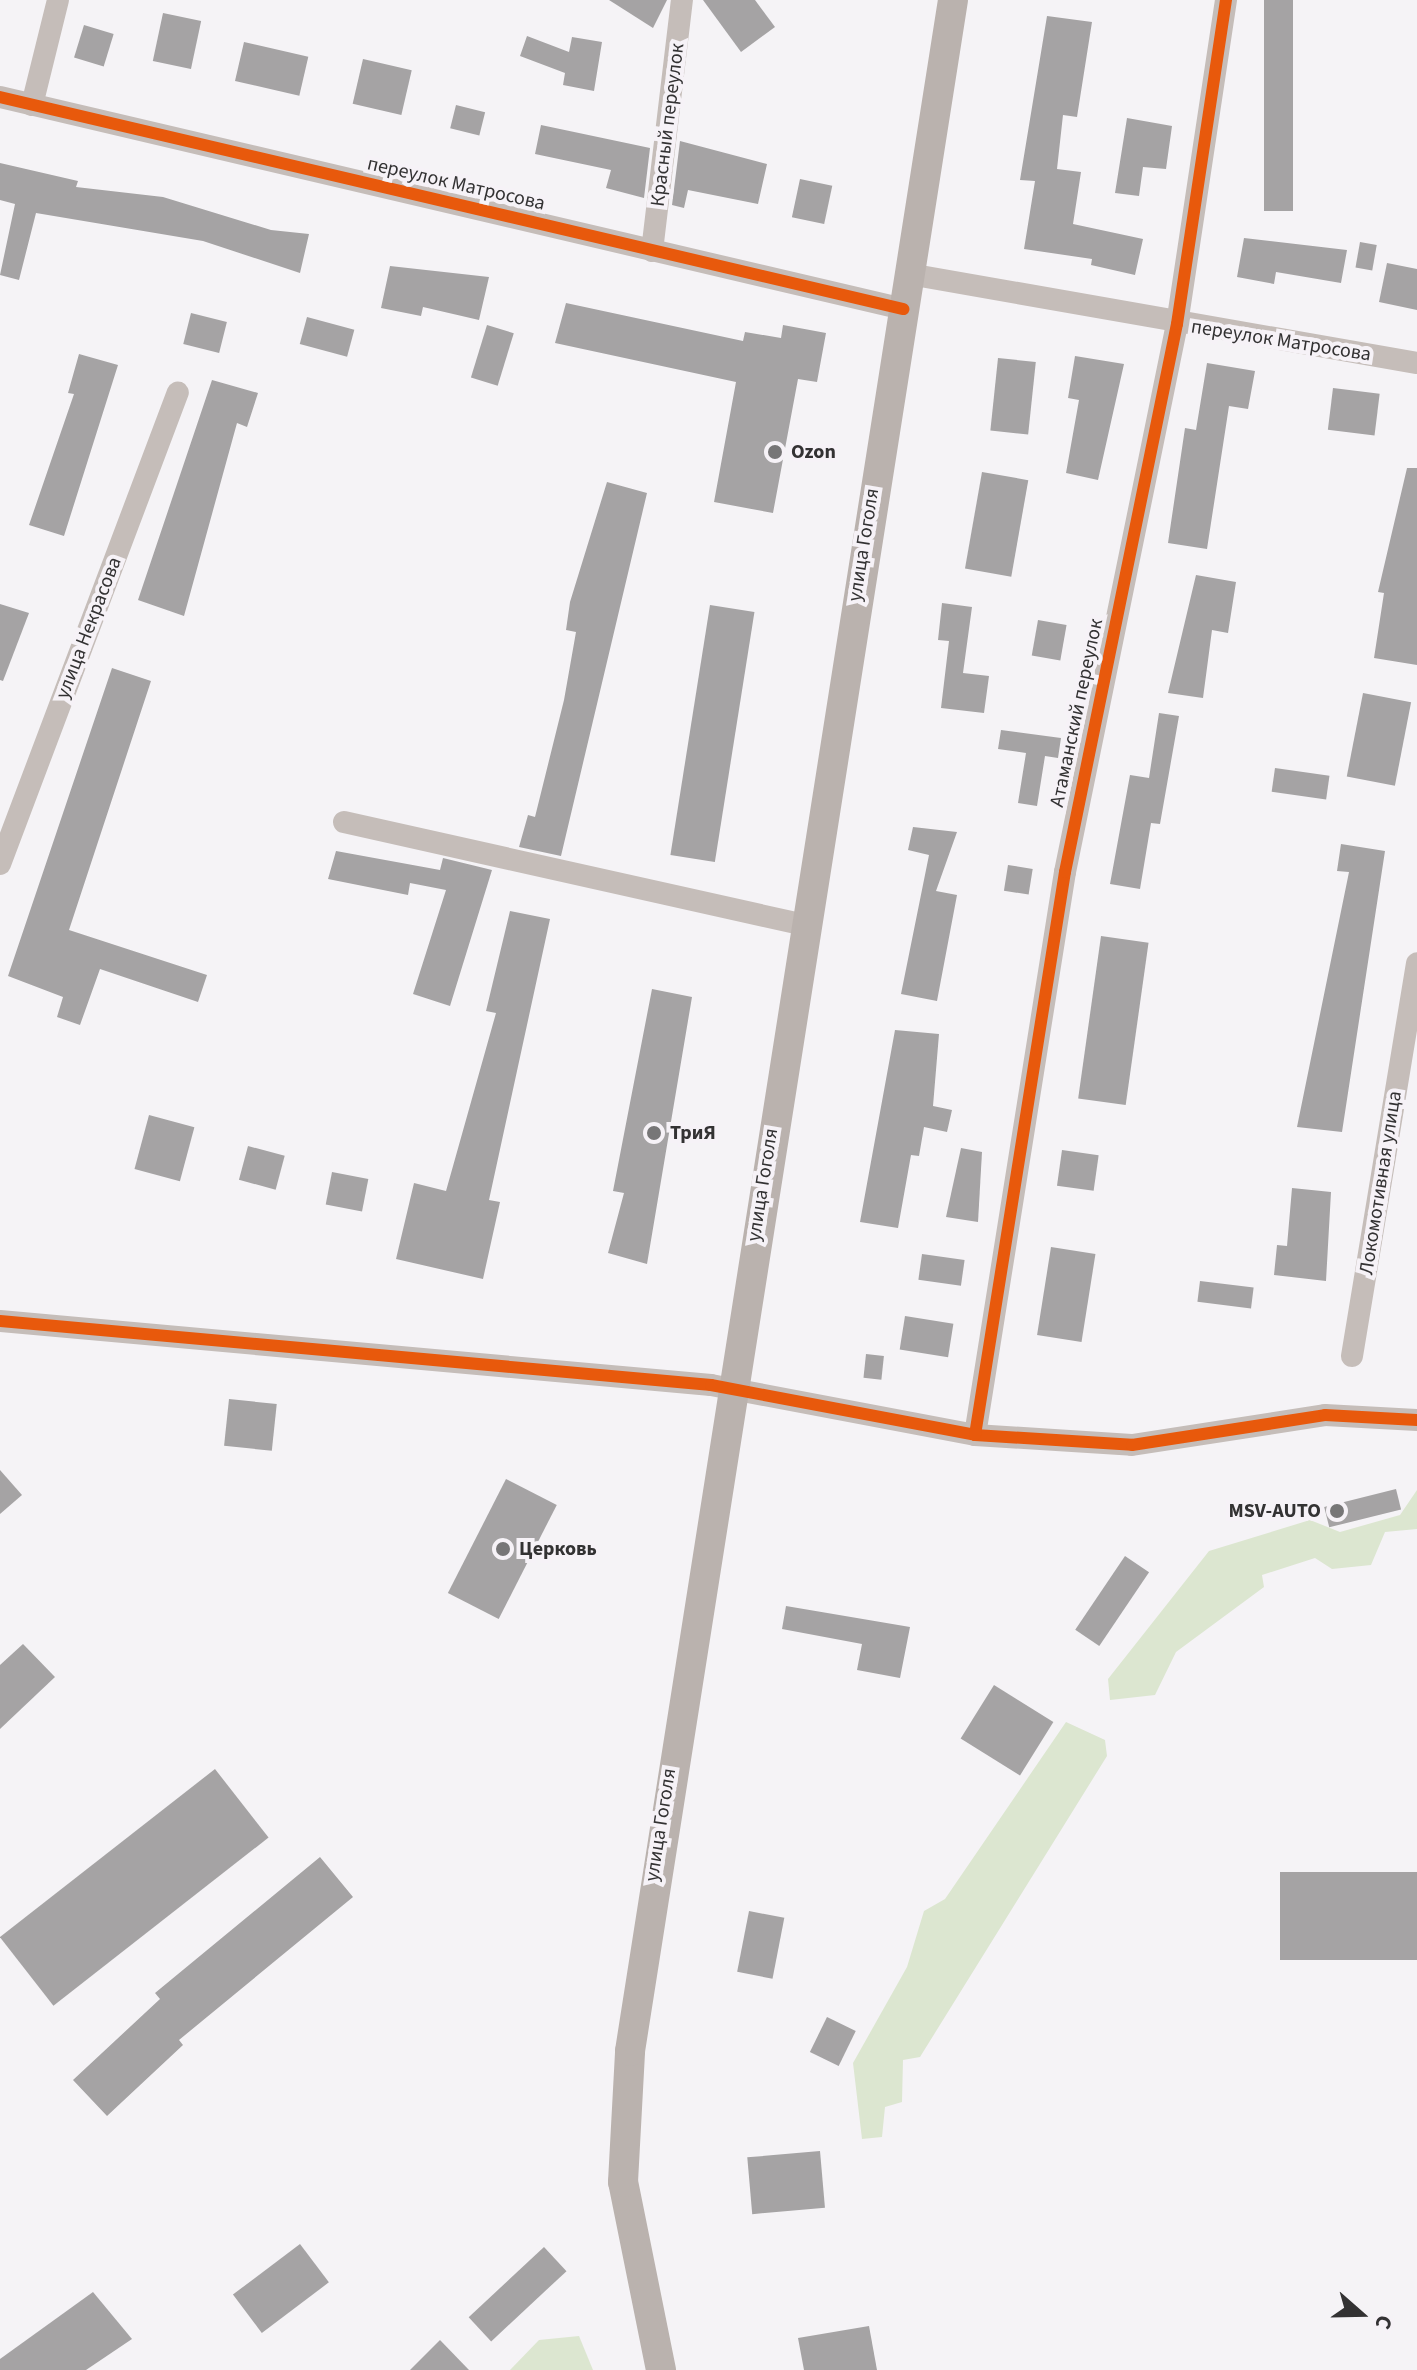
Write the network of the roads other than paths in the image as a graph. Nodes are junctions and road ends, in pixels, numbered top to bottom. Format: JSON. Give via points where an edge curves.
{"nodes":[{"id":1,"x":58,"y":0,"type":"edge"},
{"id":2,"x":682,"y":0,"type":"edge"},
{"id":3,"x":953,"y":0,"type":"edge"},
{"id":4,"x":1226,"y":0,"type":"edge"},
{"id":5,"x":0,"y":97,"type":"edge"},
{"id":6,"x":32,"y":105,"type":"junction"},
{"id":7,"x":652,"y":251,"type":"junction"},
{"id":8,"x":909,"y":274,"type":"junction"},
{"id":9,"x":903,"y":309,"type":"junction"},
{"id":10,"x":1177,"y":324,"type":"junction"},
{"id":11,"x":1417,"y":363,"type":"edge"},
{"id":12,"x":178,"y":392,"type":"dead end"},
{"id":13,"x":344,"y":822,"type":"dead end"},
{"id":14,"x":0,"y":864,"type":"edge"},
{"id":15,"x":803,"y":925,"type":"junction"},
{"id":16,"x":1417,"y":963,"type":"edge"},
{"id":17,"x":0,"y":1321,"type":"edge"},
{"id":18,"x":1352,"y":1356,"type":"dead end"},
{"id":19,"x":731,"y":1388,"type":"junction"},
{"id":20,"x":1417,"y":1420,"type":"edge"},
{"id":21,"x":975,"y":1435,"type":"junction"},
{"id":22,"x":661,"y":2370,"type":"edge"}],
"edges":[{"from":1,"to":6,"type":"street"},
{"from":2,"to":7,"type":"street","name":"Красный переулок"},
{"from":3,"to":8,"type":"main road","name":"улица Гоголя"},
{"from":4,"to":10,"type":"street","name":"Атаманский переулок"},
{"from":5,"to":6,"type":"street","name":"переулок Матросова"},
{"from":6,"to":7,"type":"street","name":"переулок Матросова"},
{"from":7,"to":9,"type":"street","name":"переулок Матросова"},
{"from":8,"to":9,"type":"main road","name":"улица Гоголя"},
{"from":8,"to":10,"type":"street","name":"переулок Матросова"},
{"from":9,"to":15,"type":"main road","name":"улица Гоголя"},
{"from":10,"to":11,"type":"street","name":"переулок Матросова"},
{"from":10,"to":21,"type":"street","name":"Атаманский переулок","via":[[1065,872]]},
{"from":12,"to":14,"type":"street","name":"улица Некрасова"},
{"from":13,"to":15,"type":"street"},
{"from":15,"to":19,"type":"main road","name":"улица Гоголя"},
{"from":16,"to":18,"type":"street","name":"Локомотивная улица"},
{"from":17,"to":19,"type":"street"},
{"from":19,"to":21,"type":"street"},
{"from":19,"to":22,"type":"main road","name":"улица Гоголя","via":[[648,1908],[624,2132],[623,2182]]},
{"from":20,"to":21,"type":"street","via":[[1325,1415],[1132,1445]]}]}
